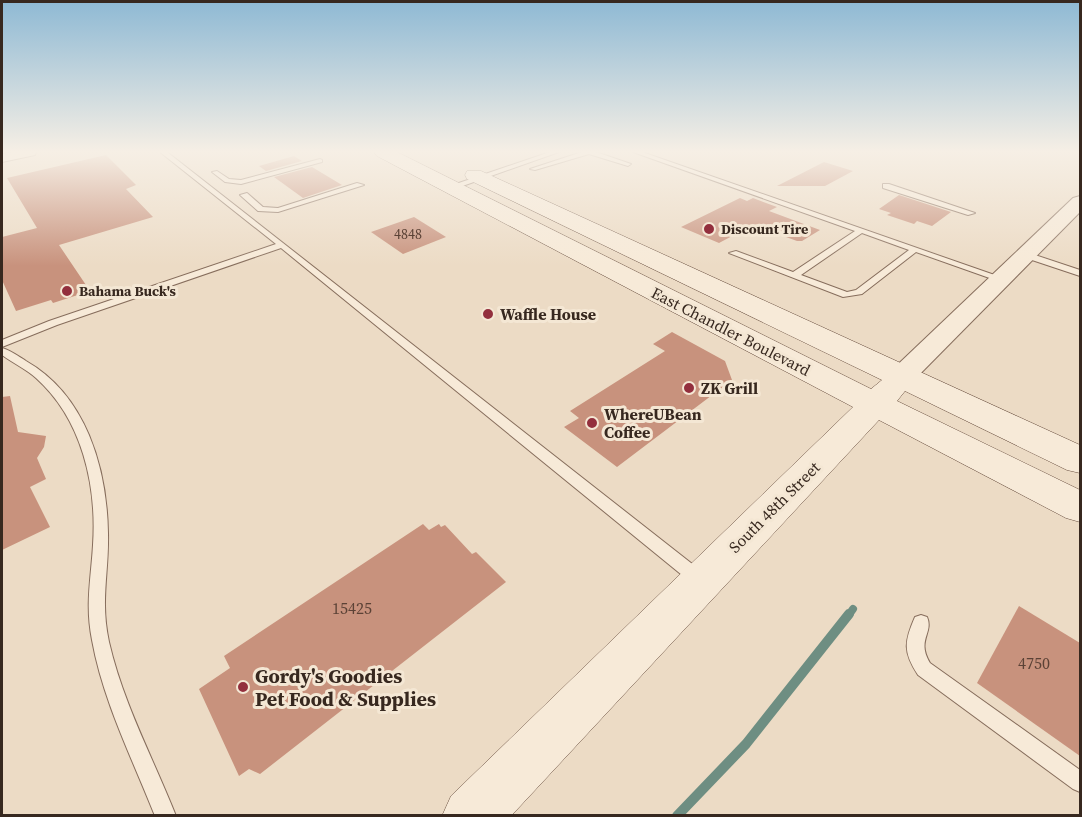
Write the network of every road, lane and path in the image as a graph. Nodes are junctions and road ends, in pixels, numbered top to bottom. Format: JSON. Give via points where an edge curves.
{"nodes":[{"id":1,"x":212,"y":190,"type":"edge"},
{"id":2,"x":342,"y":190,"type":"edge"},
{"id":3,"x":487,"y":190,"type":"edge"},
{"id":4,"x":492,"y":190,"type":"edge"},
{"id":5,"x":746,"y":190,"type":"edge"},
{"id":6,"x":911,"y":190,"type":"edge"},
{"id":7,"x":244,"y":195,"type":"dead end"},
{"id":8,"x":1080,"y":202,"type":"edge"},
{"id":9,"x":974,"y":210,"type":"edge"},
{"id":10,"x":861,"y":230,"type":"junction"},
{"id":11,"x":282,"y":245,"type":"junction"},
{"id":12,"x":915,"y":249,"type":"junction"},
{"id":13,"x":733,"y":253,"type":"dead end"},
{"id":14,"x":1026,"y":255,"type":"junction"},
{"id":15,"x":1080,"y":273,"type":"edge"},
{"id":16,"x":795,"y":275,"type":"junction"},
{"id":17,"x":1001,"y":279,"type":"junction"},
{"id":18,"x":2,"y":344,"type":"edge"},
{"id":19,"x":2,"y":351,"type":"edge"},
{"id":20,"x":902,"y":376,"type":"junction"},
{"id":21,"x":876,"y":404,"type":"junction"},
{"id":22,"x":1080,"y":460,"type":"edge"},
{"id":23,"x":1080,"y":507,"type":"edge"},
{"id":24,"x":701,"y":581,"type":"junction"},
{"id":25,"x":921,"y":623,"type":"dead end"},
{"id":26,"x":1080,"y":782,"type":"edge"},
{"id":27,"x":166,"y":816,"type":"edge"},
{"id":28,"x":471,"y":816,"type":"edge"}],
"edges":[{"from":1,"to":11,"type":"lane"},
{"from":2,"to":7,"type":"lane","via":[[269,211]]},
{"from":3,"to":21,"type":"main road","name":"East Chandler Boulevard"},
{"from":4,"to":20,"type":"main road","name":"East Chandler Boulevard"},
{"from":5,"to":10,"type":"lane"},
{"from":6,"to":9,"type":"lane"},
{"from":8,"to":14,"type":"street","name":"South 48th Street"},
{"from":10,"to":12,"type":"lane"},
{"from":10,"to":16,"type":"lane"},
{"from":11,"to":18,"type":"lane"},
{"from":11,"to":24,"type":"lane"},
{"from":12,"to":16,"type":"lane","via":[[859,292],[846,295]]},
{"from":12,"to":17,"type":"lane"},
{"from":13,"to":16,"type":"lane"},
{"from":14,"to":15,"type":"lane"},
{"from":14,"to":17,"type":"street","name":"South 48th Street"},
{"from":17,"to":20,"type":"street","name":"South 48th Street"},
{"from":19,"to":27,"type":"lane","via":[[39,375],[68,404],[86,442],[96,476],[101,535],[95,612],[111,680]]},
{"from":20,"to":21,"type":"main road","name":"South 48th Street"},
{"from":20,"to":22,"type":"main road","name":"East Chandler Boulevard"},
{"from":21,"to":23,"type":"main road","name":"East Chandler Boulevard"},
{"from":21,"to":24,"type":"main road","name":"South 48th Street"},
{"from":24,"to":28,"type":"main road","name":"South 48th Street"},
{"from":25,"to":26,"type":"lane","via":[[914,643],[915,656],[924,669]]}]}
